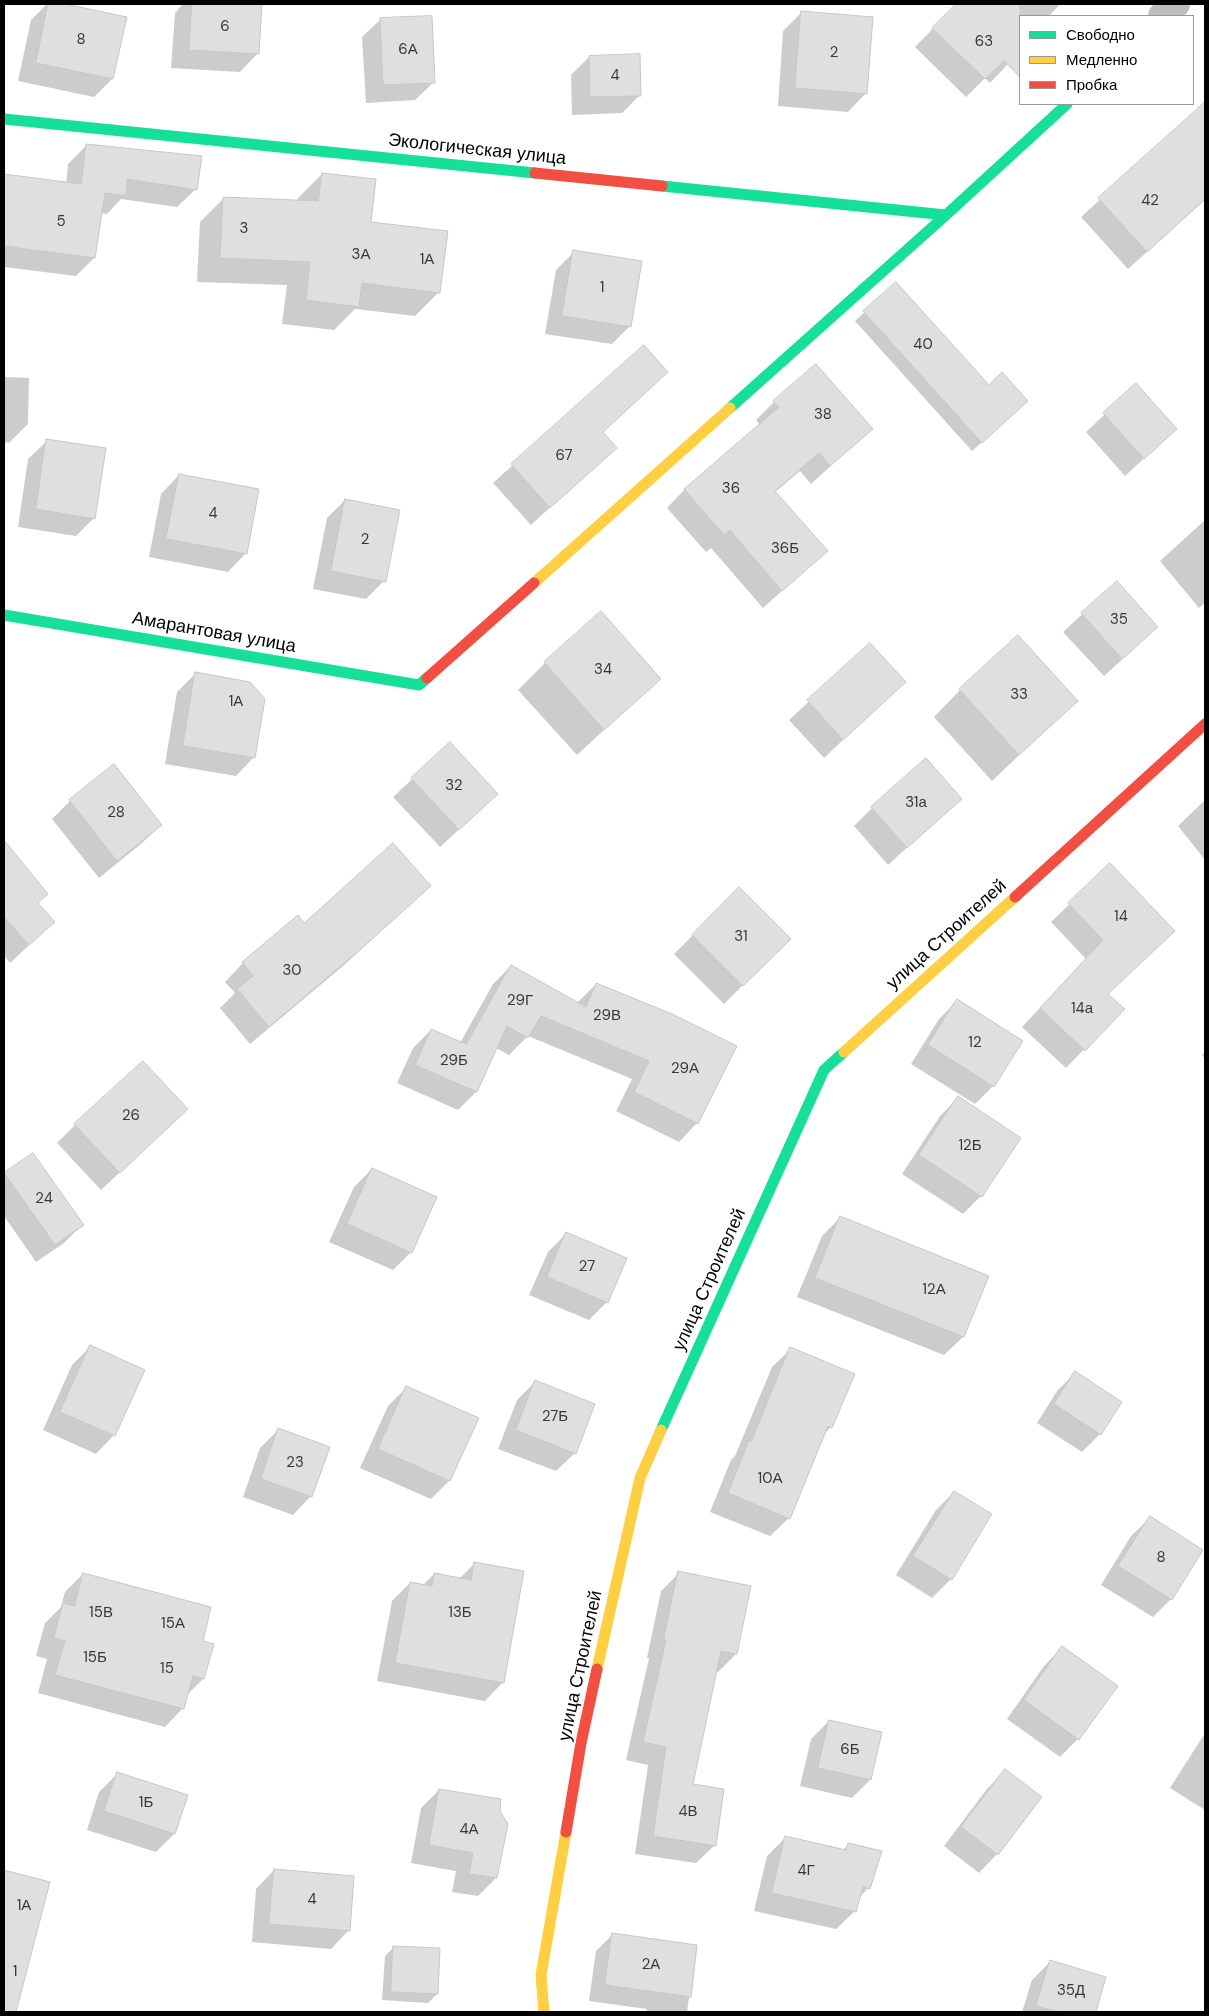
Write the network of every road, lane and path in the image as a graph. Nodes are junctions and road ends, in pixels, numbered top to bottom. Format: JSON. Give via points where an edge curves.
{"nodes":[{"id":1,"x":1176,"y":4,"type":"edge"},
{"id":2,"x":1163,"y":15,"type":"edge"},
{"id":3,"x":1066,"y":105,"type":"edge"},
{"id":4,"x":4,"y":119,"type":"edge"},
{"id":5,"x":946,"y":215,"type":"junction"},
{"id":6,"x":4,"y":614,"type":"edge"},
{"id":7,"x":1205,"y":724,"type":"edge"},
{"id":8,"x":544,"y":2012,"type":"edge"}],
"edges":[{"from":1,"to":2,"type":"street"},
{"from":3,"to":5,"type":"street"},
{"from":4,"to":5,"type":"street","name":"Экологическая улица"},
{"from":5,"to":6,"type":"street","name":"Амарантовая улица","via":[[419,685]]},
{"from":7,"to":8,"type":"street","name":"улица Строителей","via":[[824,1070],[640,1478],[581,1743],[541,1975]]}]}
